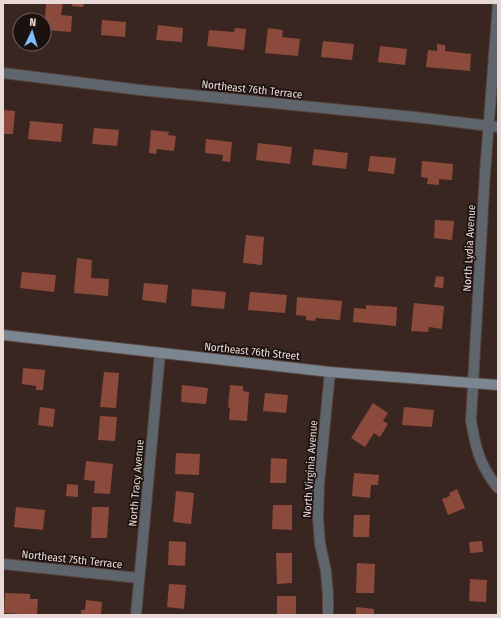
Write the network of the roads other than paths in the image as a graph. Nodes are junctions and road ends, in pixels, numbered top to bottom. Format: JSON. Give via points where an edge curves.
{"nodes":[{"id":1,"x":498,"y":3,"type":"edge"},
{"id":2,"x":3,"y":73,"type":"edge"},
{"id":3,"x":493,"y":127,"type":"edge"},
{"id":4,"x":3,"y":335,"type":"edge"},
{"id":5,"x":160,"y":353,"type":"junction"},
{"id":6,"x":330,"y":372,"type":"junction"},
{"id":7,"x":473,"y":383,"type":"junction"},
{"id":8,"x":498,"y":385,"type":"edge"},
{"id":9,"x":498,"y":488,"type":"edge"},
{"id":10,"x":3,"y":564,"type":"edge"},
{"id":11,"x":139,"y":578,"type":"junction"},
{"id":12,"x":136,"y":615,"type":"edge"},
{"id":13,"x":328,"y":615,"type":"edge"}],
"edges":[{"from":1,"to":3,"type":"street","name":"North Lydia Avenue"},
{"from":2,"to":3,"type":"street","name":"Northeast 76th Terrace"},
{"from":3,"to":7,"type":"street","name":"North Lydia Avenue"},
{"from":4,"to":5,"type":"street","name":"Northeast 76th Street"},
{"from":5,"to":6,"type":"street","name":"Northeast 76th Street"},
{"from":5,"to":11,"type":"street","name":"North Tracy Avenue"},
{"from":6,"to":7,"type":"street","name":"Northeast 76th Street"},
{"from":6,"to":13,"type":"street","name":"North Virginia Avenue","via":[[318,518]]},
{"from":7,"to":8,"type":"street","name":"Northeast 76th Street"},
{"from":7,"to":9,"type":"street","name":"North Lydia Avenue","via":[[471,420],[474,438],[486,471]]},
{"from":10,"to":11,"type":"street","name":"Northeast 75th Terrace"},
{"from":11,"to":12,"type":"street","name":"North Tracy Avenue"}]}
